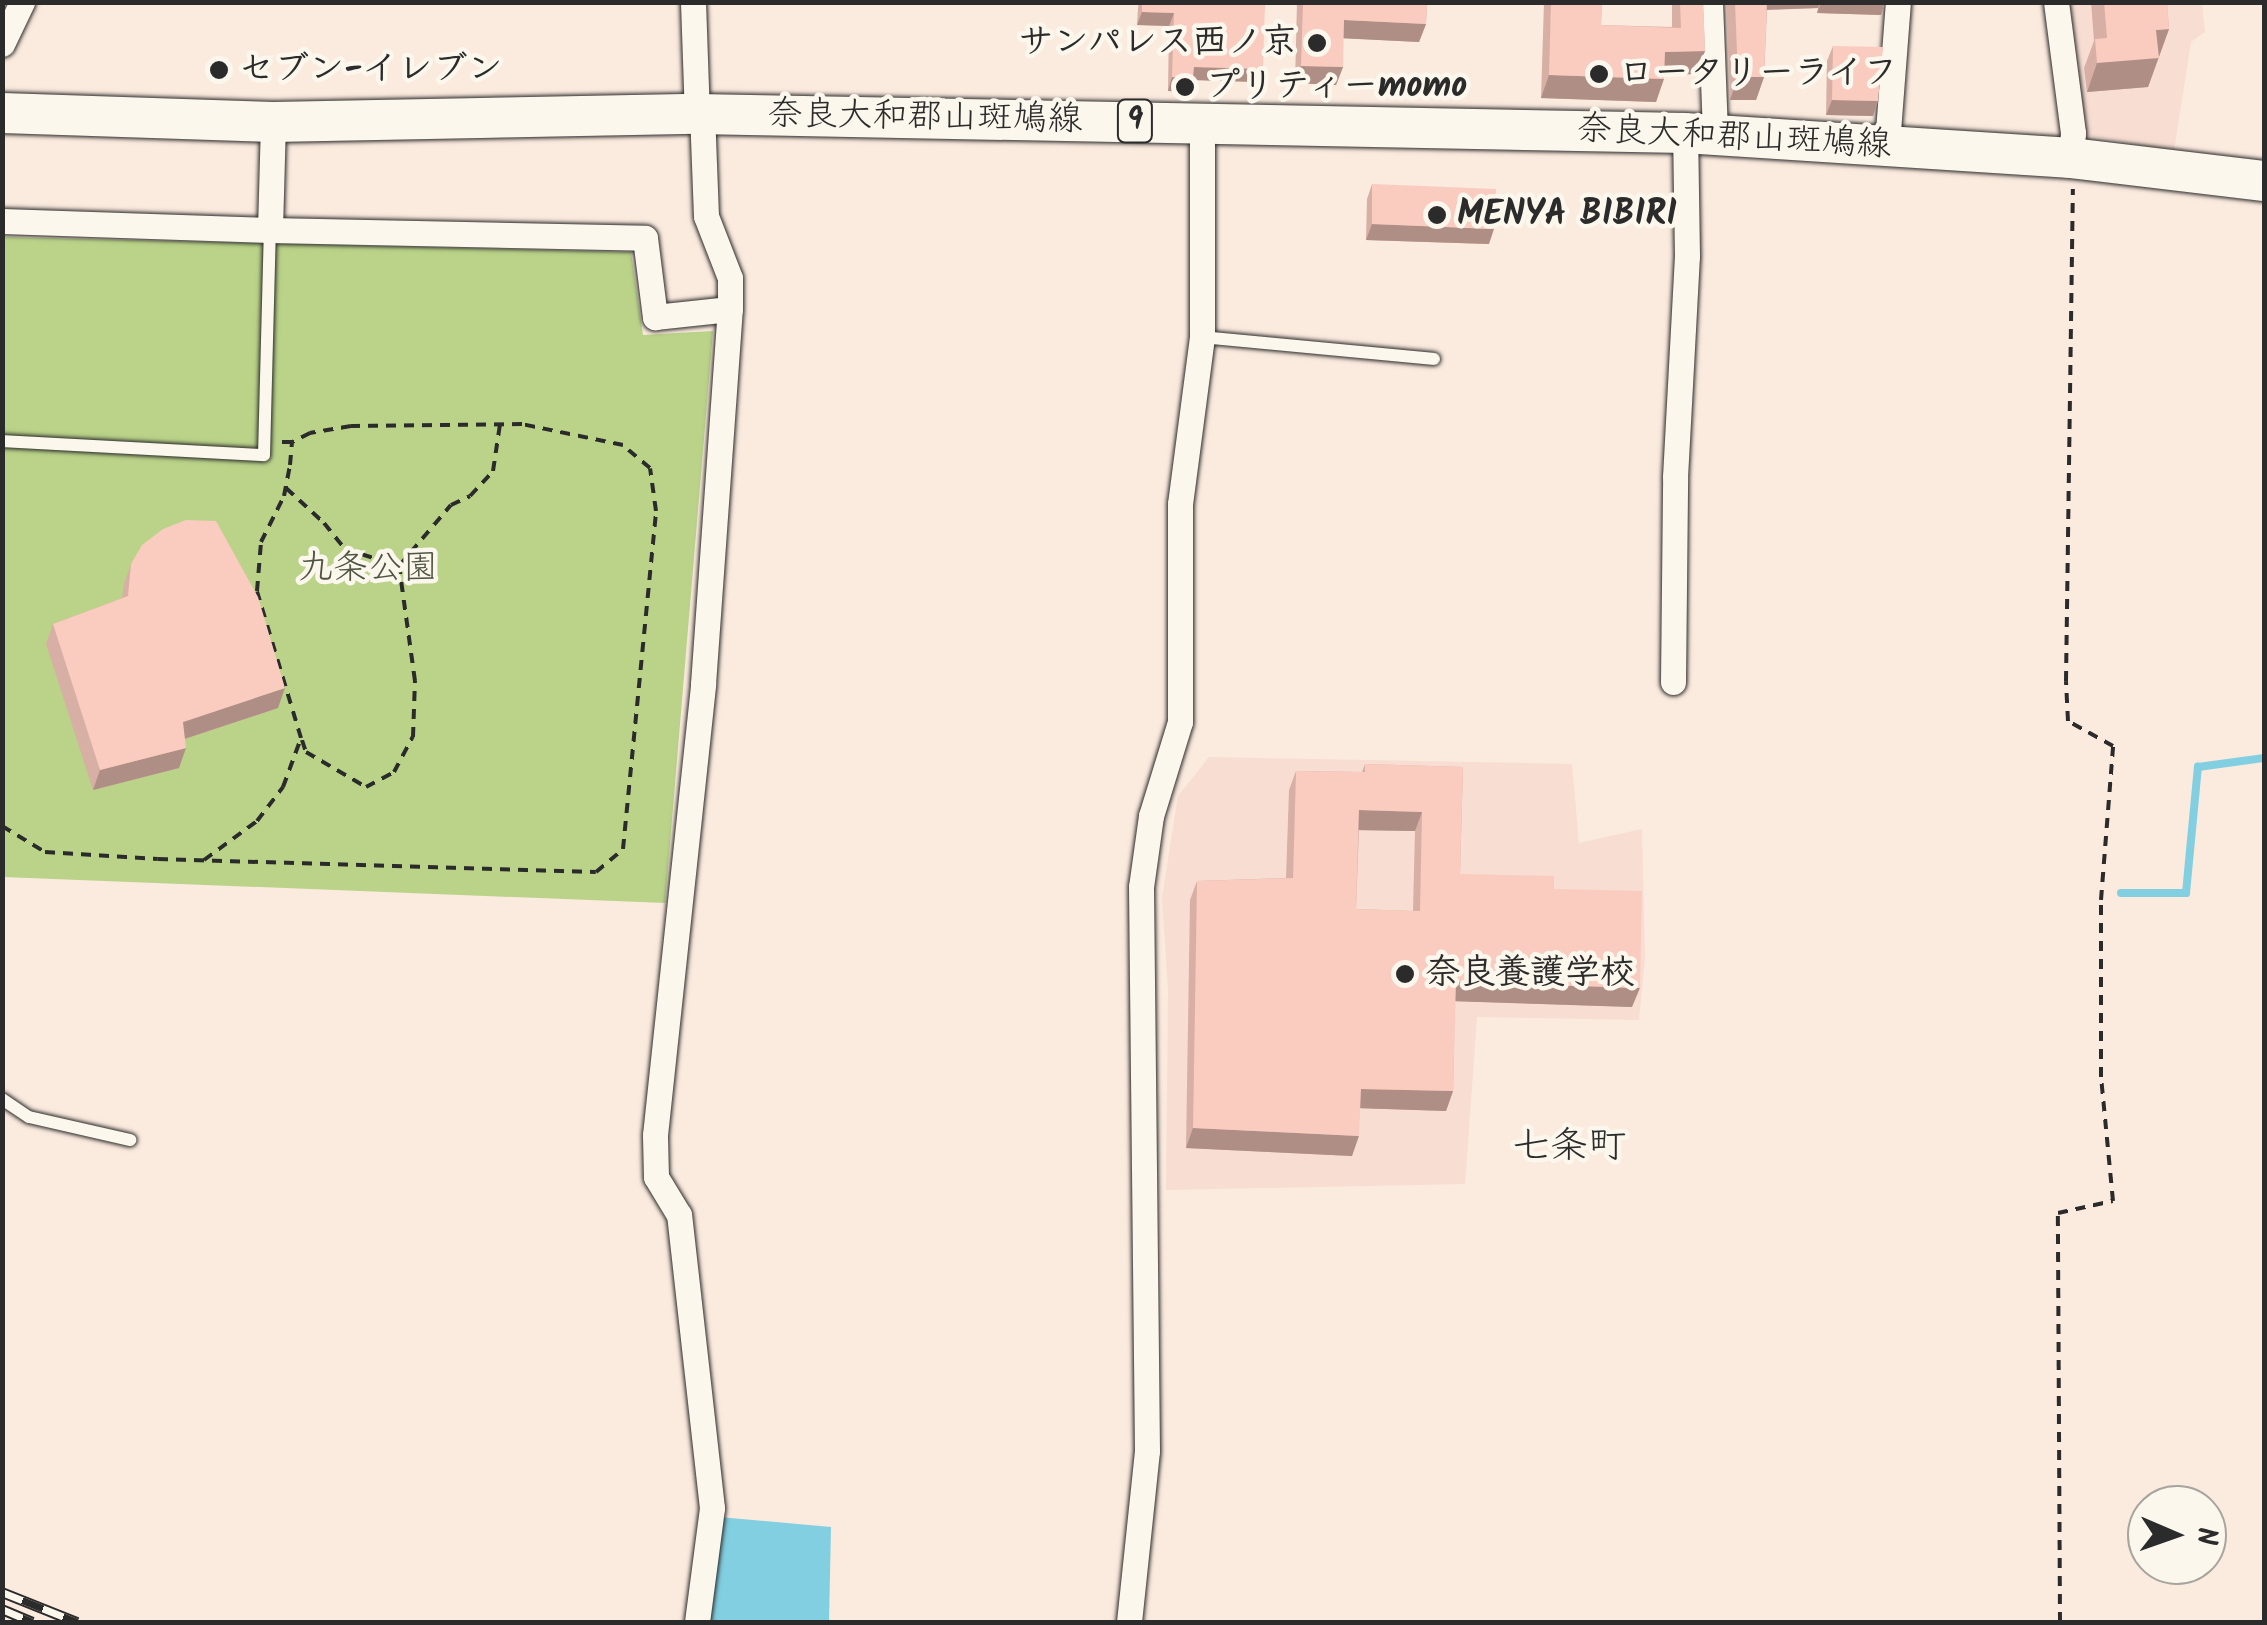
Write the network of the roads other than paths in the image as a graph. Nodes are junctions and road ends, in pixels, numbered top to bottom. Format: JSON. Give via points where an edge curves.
{"nodes":[{"id":1,"x":22,"y":2,"type":"edge"},
{"id":2,"x":693,"y":2,"type":"edge"},
{"id":3,"x":1710,"y":2,"type":"edge"},
{"id":4,"x":1898,"y":2,"type":"edge"},
{"id":5,"x":2056,"y":2,"type":"edge"},
{"id":6,"x":2,"y":44,"type":"edge"},
{"id":7,"x":2,"y":112,"type":"edge"},
{"id":8,"x":700,"y":114,"type":"junction"},
{"id":9,"x":273,"y":122,"type":"junction"},
{"id":10,"x":1202,"y":123,"type":"junction"},
{"id":11,"x":1700,"y":134,"type":"junction"},
{"id":12,"x":1887,"y":144,"type":"junction"},
{"id":13,"x":2072,"y":158,"type":"junction"},
{"id":14,"x":2264,"y":181,"type":"edge"},
{"id":15,"x":2,"y":221,"type":"edge"},
{"id":16,"x":270,"y":230,"type":"junction"},
{"id":17,"x":730,"y":310,"type":"junction"},
{"id":18,"x":1202,"y":337,"type":"junction"},
{"id":19,"x":1434,"y":359,"type":"dead end"},
{"id":20,"x":2,"y":441,"type":"edge"},
{"id":21,"x":1673,"y":682,"type":"dead end"},
{"id":22,"x":2,"y":1099,"type":"edge"},
{"id":23,"x":130,"y":1140,"type":"dead end"},
{"id":24,"x":697,"y":1622,"type":"edge"},
{"id":25,"x":1129,"y":1622,"type":"edge"}],
"edges":[{"from":1,"to":6,"type":"street"},
{"from":2,"to":8,"type":"street"},
{"from":3,"to":11,"type":"street"},
{"from":4,"to":12,"type":"street"},
{"from":5,"to":13,"type":"street"},
{"from":7,"to":9,"type":"main road","name":"奈良大和郡山斑鳩線","number":"9"},
{"from":8,"to":9,"type":"main road","name":"奈良大和郡山斑鳩線","number":"9"},
{"from":8,"to":10,"type":"main road","name":"奈良大和郡山斑鳩線","number":"9"},
{"from":8,"to":17,"type":"street","via":[[706,216],[730,278]]},
{"from":9,"to":16,"type":"street"},
{"from":10,"to":11,"type":"main road","name":"奈良大和郡山斑鳩線","number":"9"},
{"from":10,"to":18,"type":"street"},
{"from":11,"to":12,"type":"main road","name":"奈良大和郡山斑鳩線","number":"9"},
{"from":11,"to":21,"type":"street","via":[[1674,477]]},
{"from":12,"to":13,"type":"main road","name":"奈良大和郡山斑鳩線","number":"9"},
{"from":13,"to":14,"type":"main road","name":"奈良大和郡山斑鳩線","number":"9"},
{"from":15,"to":16,"type":"street"},
{"from":16,"to":17,"type":"street","via":[[646,238],[654,318]]},
{"from":16,"to":20,"type":"lane","via":[[264,455]]},
{"from":17,"to":24,"type":"street","via":[[703,684],[655,1135],[656,1177],[679,1214],[712,1508]]},
{"from":18,"to":19,"type":"lane"},
{"from":18,"to":25,"type":"street","via":[[1180,504],[1180,722],[1151,816],[1141,887],[1147,1451]]},
{"from":22,"to":23,"type":"lane","via":[[29,1117]]}]}
